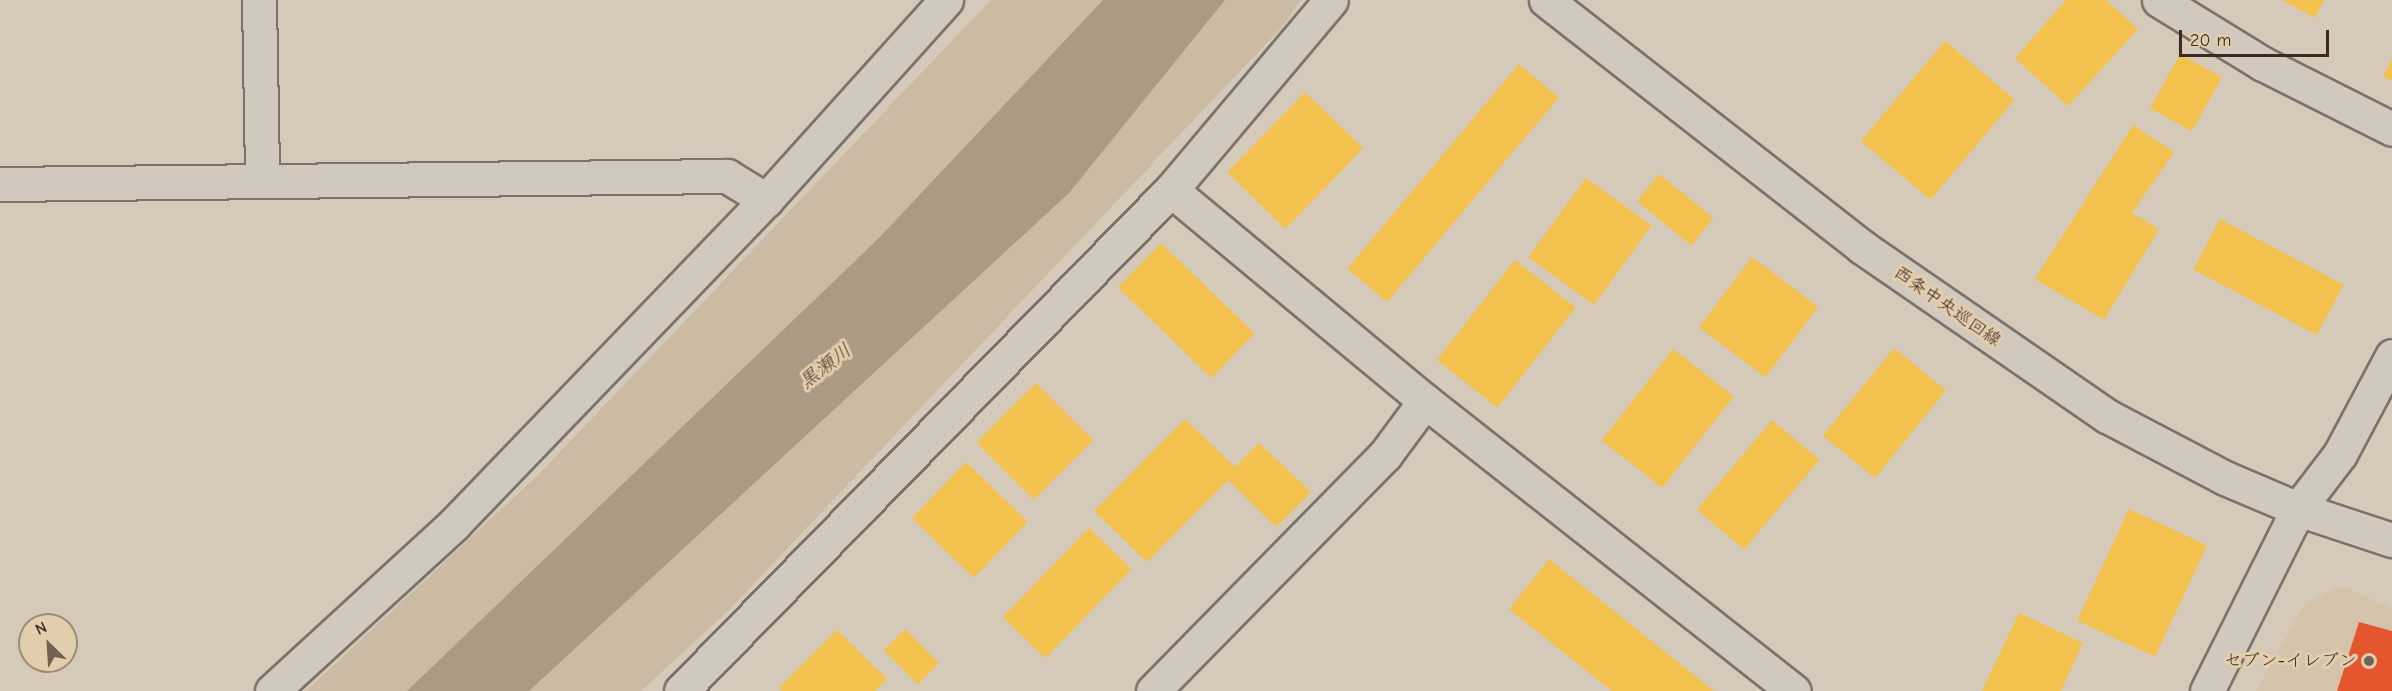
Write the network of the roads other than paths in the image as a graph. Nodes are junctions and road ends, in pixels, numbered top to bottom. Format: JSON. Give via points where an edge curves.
{"nodes":[{"id":1,"x":259,"y":0,"type":"edge"},
{"id":2,"x":1331,"y":0,"type":"edge"},
{"id":3,"x":1546,"y":0,"type":"edge"},
{"id":4,"x":2175,"y":5,"type":"edge"},
{"id":5,"x":932,"y":6,"type":"edge"},
{"id":6,"x":2392,"y":129,"type":"edge"},
{"id":7,"x":262,"y":179,"type":"junction"},
{"id":8,"x":0,"y":184,"type":"edge"},
{"id":9,"x":1171,"y":190,"type":"junction"},
{"id":10,"x":766,"y":200,"type":"junction"},
{"id":11,"x":2392,"y":356,"type":"edge"},
{"id":12,"x":1425,"y":401,"type":"junction"},
{"id":13,"x":2298,"y":509,"type":"junction"},
{"id":14,"x":2392,"y":540,"type":"edge"},
{"id":15,"x":272,"y":691,"type":"edge"},
{"id":16,"x":681,"y":691,"type":"edge"},
{"id":17,"x":1153,"y":691,"type":"edge"},
{"id":18,"x":1794,"y":691,"type":"edge"},
{"id":19,"x":2206,"y":691,"type":"edge"}],
"edges":[{"from":1,"to":7,"type":"street"},
{"from":2,"to":9,"type":"street"},
{"from":3,"to":13,"type":"street","name":"西条中央巡回線","via":[[1862,247],[1985,335],[2107,416],[2225,478]]},
{"from":4,"to":6,"type":"street","via":[[2263,64]]},
{"from":5,"to":10,"type":"street"},
{"from":7,"to":8,"type":"street"},
{"from":7,"to":10,"type":"street","via":[[727,176]]},
{"from":9,"to":12,"type":"street"},
{"from":9,"to":16,"type":"street"},
{"from":10,"to":15,"type":"street","via":[[454,524]]},
{"from":11,"to":13,"type":"street","via":[[2340,454]]},
{"from":12,"to":17,"type":"street","via":[[1385,455]]},
{"from":12,"to":18,"type":"street"},
{"from":13,"to":14,"type":"street","name":"西条中央巡回線"},
{"from":13,"to":19,"type":"street"}]}
